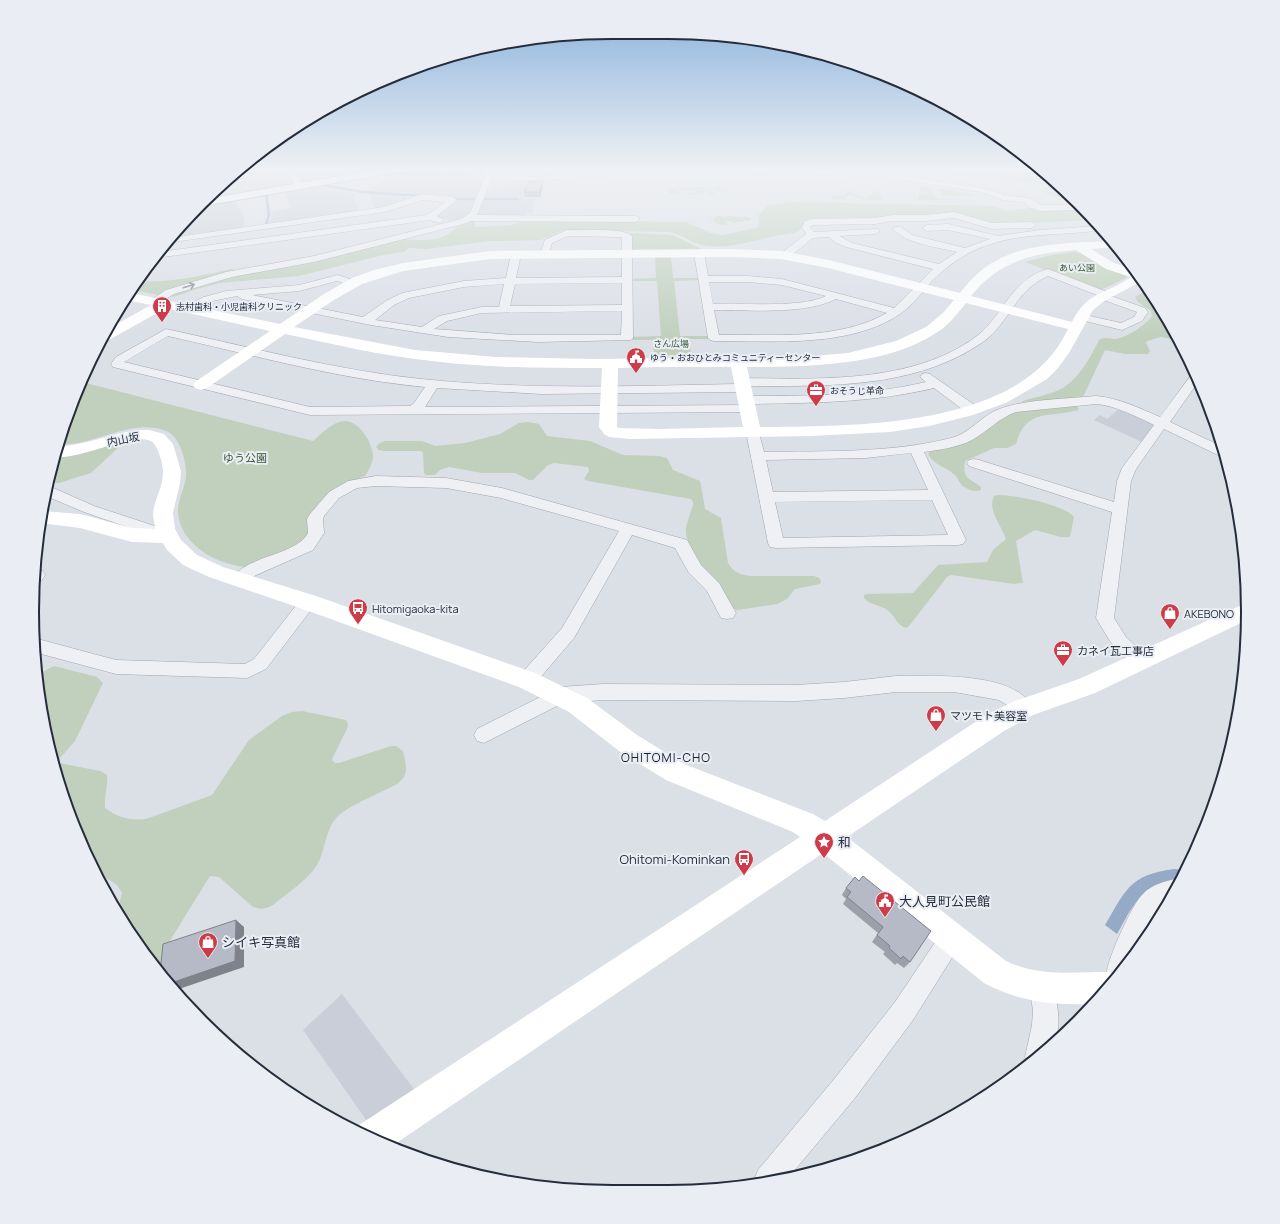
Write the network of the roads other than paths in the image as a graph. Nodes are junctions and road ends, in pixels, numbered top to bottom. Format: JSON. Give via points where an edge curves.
{"nodes":[{"id":1,"x":281,"y":225,"type":"edge"},
{"id":2,"x":371,"y":225,"type":"edge"},
{"id":3,"x":449,"y":225,"type":"edge"},
{"id":4,"x":807,"y":225,"type":"edge"},
{"id":5,"x":989,"y":225,"type":"edge"},
{"id":6,"x":1014,"y":225,"type":"edge"},
{"id":7,"x":1044,"y":225,"type":"edge"},
{"id":8,"x":262,"y":228,"type":"junction"},
{"id":9,"x":1094,"y":229,"type":"edge"},
{"id":10,"x":890,"y":230,"type":"junction"},
{"id":11,"x":1055,"y":232,"type":"junction"},
{"id":12,"x":832,"y":234,"type":"junction"},
{"id":13,"x":811,"y":235,"type":"junction"},
{"id":14,"x":176,"y":240,"type":"edge"},
{"id":15,"x":1001,"y":240,"type":"junction"},
{"id":16,"x":257,"y":241,"type":"junction"},
{"id":17,"x":1108,"y":245,"type":"edge"},
{"id":18,"x":1079,"y":247,"type":"junction"},
{"id":19,"x":965,"y":251,"type":"junction"},
{"id":20,"x":626,"y":253,"type":"junction"},
{"id":21,"x":699,"y":253,"type":"junction"},
{"id":22,"x":164,"y":254,"type":"edge"},
{"id":23,"x":516,"y":254,"type":"junction"},
{"id":24,"x":545,"y":254,"type":"junction"},
{"id":25,"x":785,"y":256,"type":"junction"},
{"id":26,"x":300,"y":262,"type":"junction"},
{"id":27,"x":940,"y":268,"type":"junction"},
{"id":28,"x":1130,"y":273,"type":"edge"},
{"id":29,"x":704,"y":279,"type":"junction"},
{"id":30,"x":1134,"y":279,"type":"edge"},
{"id":31,"x":626,"y":280,"type":"junction"},
{"id":32,"x":510,"y":281,"type":"junction"},
{"id":33,"x":352,"y":283,"type":"junction"},
{"id":34,"x":922,"y":288,"type":"junction"},
{"id":35,"x":244,"y":292,"type":"junction"},
{"id":36,"x":835,"y":295,"type":"junction"},
{"id":37,"x":1104,"y":296,"type":"junction"},
{"id":38,"x":134,"y":297,"type":"edge"},
{"id":39,"x":963,"y":298,"type":"junction"},
{"id":40,"x":158,"y":303,"type":"junction"},
{"id":41,"x":709,"y":307,"type":"junction"},
{"id":42,"x":627,"y":308,"type":"junction"},
{"id":43,"x":188,"y":309,"type":"junction"},
{"id":44,"x":310,"y":309,"type":"junction"},
{"id":45,"x":504,"y":309,"type":"junction"},
{"id":46,"x":1006,"y":309,"type":"junction"},
{"id":47,"x":896,"y":312,"type":"junction"},
{"id":48,"x":367,"y":320,"type":"junction"},
{"id":49,"x":1079,"y":322,"type":"junction"},
{"id":50,"x":282,"y":329,"type":"junction"},
{"id":51,"x":113,"y":331,"type":"edge"},
{"id":52,"x":424,"y":331,"type":"junction"},
{"id":53,"x":251,"y":350,"type":"junction"},
{"id":54,"x":738,"y":361,"type":"junction"},
{"id":55,"x":610,"y":362,"type":"junction"},
{"id":56,"x":914,"y":369,"type":"junction"},
{"id":57,"x":1192,"y":382,"type":"edge"},
{"id":58,"x":433,"y":384,"type":"junction"},
{"id":59,"x":935,"y":384,"type":"junction"},
{"id":60,"x":201,"y":385,"type":"junction"},
{"id":61,"x":609,"y":389,"type":"junction"},
{"id":62,"x":745,"y":394,"type":"junction"},
{"id":63,"x":415,"y":409,"type":"junction"},
{"id":64,"x":609,"y":409,"type":"junction"},
{"id":65,"x":971,"y":410,"type":"junction"},
{"id":66,"x":1162,"y":423,"type":"junction"},
{"id":67,"x":753,"y":432,"type":"junction"},
{"id":68,"x":916,"y":449,"type":"junction"},
{"id":69,"x":1217,"y":449,"type":"edge"},
{"id":70,"x":63,"y":451,"type":"edge"},
{"id":71,"x":758,"y":456,"type":"junction"},
{"id":72,"x":974,"y":463,"type":"dead end"},
{"id":73,"x":52,"y":492,"type":"edge"},
{"id":74,"x":938,"y":495,"type":"junction"},
{"id":75,"x":766,"y":497,"type":"junction"},
{"id":76,"x":1120,"y":509,"type":"junction"},
{"id":77,"x":47,"y":518,"type":"edge"},
{"id":78,"x":628,"y":529,"type":"junction"},
{"id":79,"x":168,"y":536,"type":"junction"},
{"id":80,"x":240,"y":580,"type":"junction"},
{"id":81,"x":308,"y":602,"type":"junction"},
{"id":82,"x":727,"y":613,"type":"dead end"},
{"id":83,"x":1241,"y":613,"type":"edge"},
{"id":84,"x":40,"y":647,"type":"edge"},
{"id":85,"x":1140,"y":661,"type":"junction"},
{"id":86,"x":527,"y":680,"type":"junction"},
{"id":87,"x":560,"y":695,"type":"junction"},
{"id":88,"x":1024,"y":708,"type":"junction"},
{"id":89,"x":484,"y":735,"type":"dead end"},
{"id":90,"x":824,"y":836,"type":"junction"},
{"id":91,"x":1167,"y":892,"type":"edge"},
{"id":92,"x":952,"y":937,"type":"junction"},
{"id":93,"x":1123,"y":961,"type":"edge"},
{"id":94,"x":1041,"y":987,"type":"junction"},
{"id":95,"x":1101,"y":988,"type":"edge"},
{"id":96,"x":1040,"y":1048,"type":"edge"},
{"id":97,"x":378,"y":1134,"type":"edge"},
{"id":98,"x":772,"y":1175,"type":"edge"}],
"edges":[{"from":1,"to":8,"type":"street"},
{"from":2,"to":16,"type":"street"},
{"from":3,"to":26,"type":"street"},
{"from":4,"to":13,"type":"street"},
{"from":5,"to":6,"type":"street"},
{"from":7,"to":11,"type":"street"},
{"from":8,"to":14,"type":"street"},
{"from":8,"to":16,"type":"street","via":[[264,229]]},
{"from":9,"to":11,"type":"street"},
{"from":10,"to":12,"type":"street"},
{"from":10,"to":15,"type":"street","via":[[948,227]]},
{"from":10,"to":19,"type":"street"},
{"from":11,"to":15,"type":"street"},
{"from":11,"to":18,"type":"street"},
{"from":12,"to":13,"type":"street"},
{"from":12,"to":27,"type":"street","via":[[838,241],[849,245]]},
{"from":13,"to":25,"type":"street"},
{"from":15,"to":19,"type":"street"},
{"from":16,"to":22,"type":"street"},
{"from":16,"to":26,"type":"street","via":[[243,267]]},
{"from":17,"to":18,"type":"street"},
{"from":18,"to":28,"type":"street","via":[[1110,266]]},
{"from":18,"to":39,"type":"street","via":[[1034,252],[1005,262],[983,275]]},
{"from":19,"to":27,"type":"street"},
{"from":20,"to":21,"type":"street"},
{"from":20,"to":24,"type":"street"},
{"from":20,"to":24,"type":"street","via":[[625,235],[571,233],[548,242]]},
{"from":20,"to":31,"type":"street"},
{"from":21,"to":25,"type":"street"},
{"from":21,"to":29,"type":"street"},
{"from":23,"to":24,"type":"street"},
{"from":23,"to":32,"type":"street"},
{"from":23,"to":33,"type":"street","via":[[467,257],[404,267]]},
{"from":25,"to":34,"type":"street"},
{"from":40,"to":26,"type":"street","one_way":true,"via":[[176,290],[230,274]]},
{"from":27,"to":34,"type":"street"},
{"from":29,"to":36,"type":"street","via":[[771,281]]},
{"from":29,"to":41,"type":"street"},
{"from":30,"to":37,"type":"street"},
{"from":31,"to":32,"type":"street"},
{"from":31,"to":42,"type":"street"},
{"from":32,"to":45,"type":"street"},
{"from":32,"to":48,"type":"street","via":[[468,284],[413,293],[394,300]]},
{"from":33,"to":35,"type":"street","via":[[338,278],[299,288]]},
{"from":33,"to":44,"type":"street"},
{"from":34,"to":39,"type":"street"},
{"from":34,"to":47,"type":"street"},
{"from":35,"to":43,"type":"street","via":[[215,297]]},
{"from":35,"to":44,"type":"street","via":[[242,296]]},
{"from":36,"to":41,"type":"street","via":[[825,300],[800,305]]},
{"from":36,"to":47,"type":"street"},
{"from":37,"to":46,"type":"street","via":[[1048,272],[1033,279]]},
{"from":37,"to":49,"type":"street","via":[[1088,307]]},
{"from":37,"to":49,"type":"street","via":[[1143,312],[1138,319],[1122,327]]},
{"from":38,"to":40,"type":"street"},
{"from":39,"to":46,"type":"street"},
{"from":39,"to":54,"type":"street","via":[[935,328],[888,349],[828,359]]},
{"from":40,"to":43,"type":"street"},
{"from":40,"to":51,"type":"street"},
{"from":41,"to":47,"type":"street","via":[[714,338],[832,334],[870,325]]},
{"from":42,"to":45,"type":"street"},
{"from":42,"to":52,"type":"street","via":[[627,338],[512,338]]},
{"from":43,"to":50,"type":"street"},
{"from":44,"to":48,"type":"street"},
{"from":44,"to":50,"type":"street"},
{"from":45,"to":52,"type":"street","via":[[449,316],[437,320]]},
{"from":46,"to":49,"type":"street"},
{"from":46,"to":56,"type":"street","via":[[991,330],[973,345],[947,358]]},
{"from":48,"to":52,"type":"street"},
{"from":49,"to":65,"type":"street","via":[[1059,357],[1035,380]]},
{"from":50,"to":53,"type":"street"},
{"from":50,"to":55,"type":"street","via":[[383,350],[437,358],[510,362]]},
{"from":53,"to":58,"type":"street","via":[[350,372]]},
{"from":53,"to":60,"type":"street"},
{"from":53,"to":60,"type":"street","via":[[166,332],[117,362],[120,365]]},
{"from":54,"to":55,"type":"street"},
{"from":54,"to":62,"type":"street"},
{"from":55,"to":61,"type":"street"},
{"from":56,"to":59,"type":"street"},
{"from":56,"to":62,"type":"street","via":[[875,377]]},
{"from":57,"to":66,"type":"street"},
{"from":58,"to":61,"type":"street","via":[[506,389]]},
{"from":58,"to":63,"type":"street"},
{"from":59,"to":62,"type":"street","via":[[855,398]]},
{"from":59,"to":65,"type":"street"},
{"from":60,"to":63,"type":"street","via":[[310,411]]},
{"from":61,"to":62,"type":"street"},
{"from":61,"to":64,"type":"street"},
{"from":62,"to":64,"type":"street"},
{"from":62,"to":67,"type":"street"},
{"from":63,"to":64,"type":"street"},
{"from":64,"to":67,"type":"street","via":[[608,427],[615,433]]},
{"from":65,"to":67,"type":"street","via":[[921,422],[873,428]]},
{"from":66,"to":68,"type":"street","via":[[1107,401],[1087,400],[1022,406],[1000,413],[976,432],[962,439]]},
{"from":66,"to":69,"type":"street"},
{"from":66,"to":76,"type":"street","via":[[1125,474]]},
{"from":67,"to":71,"type":"street"},
{"from":68,"to":71,"type":"street","via":[[860,454]]},
{"from":68,"to":74,"type":"street"},
{"from":70,"to":79,"type":"street","name":"内山坂","via":[[133,435],[150,435],[162,440],[172,471],[163,513]]},
{"from":71,"to":75,"type":"street"},
{"from":72,"to":76,"type":"street"},
{"from":73,"to":79,"type":"street","via":[[89,509]]},
{"from":74,"to":75,"type":"street"},
{"from":74,"to":75,"type":"street","via":[[958,540],[776,543]]},
{"from":76,"to":85,"type":"street","via":[[1105,618]]},
{"from":77,"to":79,"type":"street","via":[[80,521],[132,535]]},
{"from":78,"to":80,"type":"street","via":[[502,493],[460,485],[364,481],[343,489],[326,503],[317,514],[316,533],[307,546],[246,574]]},
{"from":78,"to":82,"type":"street","via":[[681,544],[695,569],[714,587]]},
{"from":78,"to":86,"type":"street","via":[[568,633]]},
{"from":79,"to":80,"type":"street","via":[[176,548],[190,560]]},
{"from":80,"to":81,"type":"street"},
{"from":81,"to":84,"type":"street","via":[[260,664],[248,671],[116,667]]},
{"from":81,"to":86,"type":"street"},
{"from":83,"to":85,"type":"street"},
{"from":85,"to":88,"type":"street","via":[[1087,686]]},
{"from":86,"to":87,"type":"street"},
{"from":87,"to":88,"type":"street","via":[[602,692],[796,693],[896,684],[954,684],[1003,693]]},
{"from":87,"to":89,"type":"street"},
{"from":87,"to":90,"type":"street","via":[[594,716],[628,743],[669,768],[702,784],[803,823]]},
{"from":88,"to":90,"type":"street","via":[[995,722]]},
{"from":90,"to":92,"type":"street"},
{"from":90,"to":97,"type":"street"},
{"from":91,"to":93,"type":"street","via":[[1155,898],[1145,908]]},
{"from":92,"to":94,"type":"street","via":[[995,972],[1024,984]]},
{"from":92,"to":98,"type":"street","via":[[904,1011],[845,1088]]},
{"from":94,"to":95,"type":"street"},
{"from":94,"to":96,"type":"street","via":[[1046,1010]]}]}
